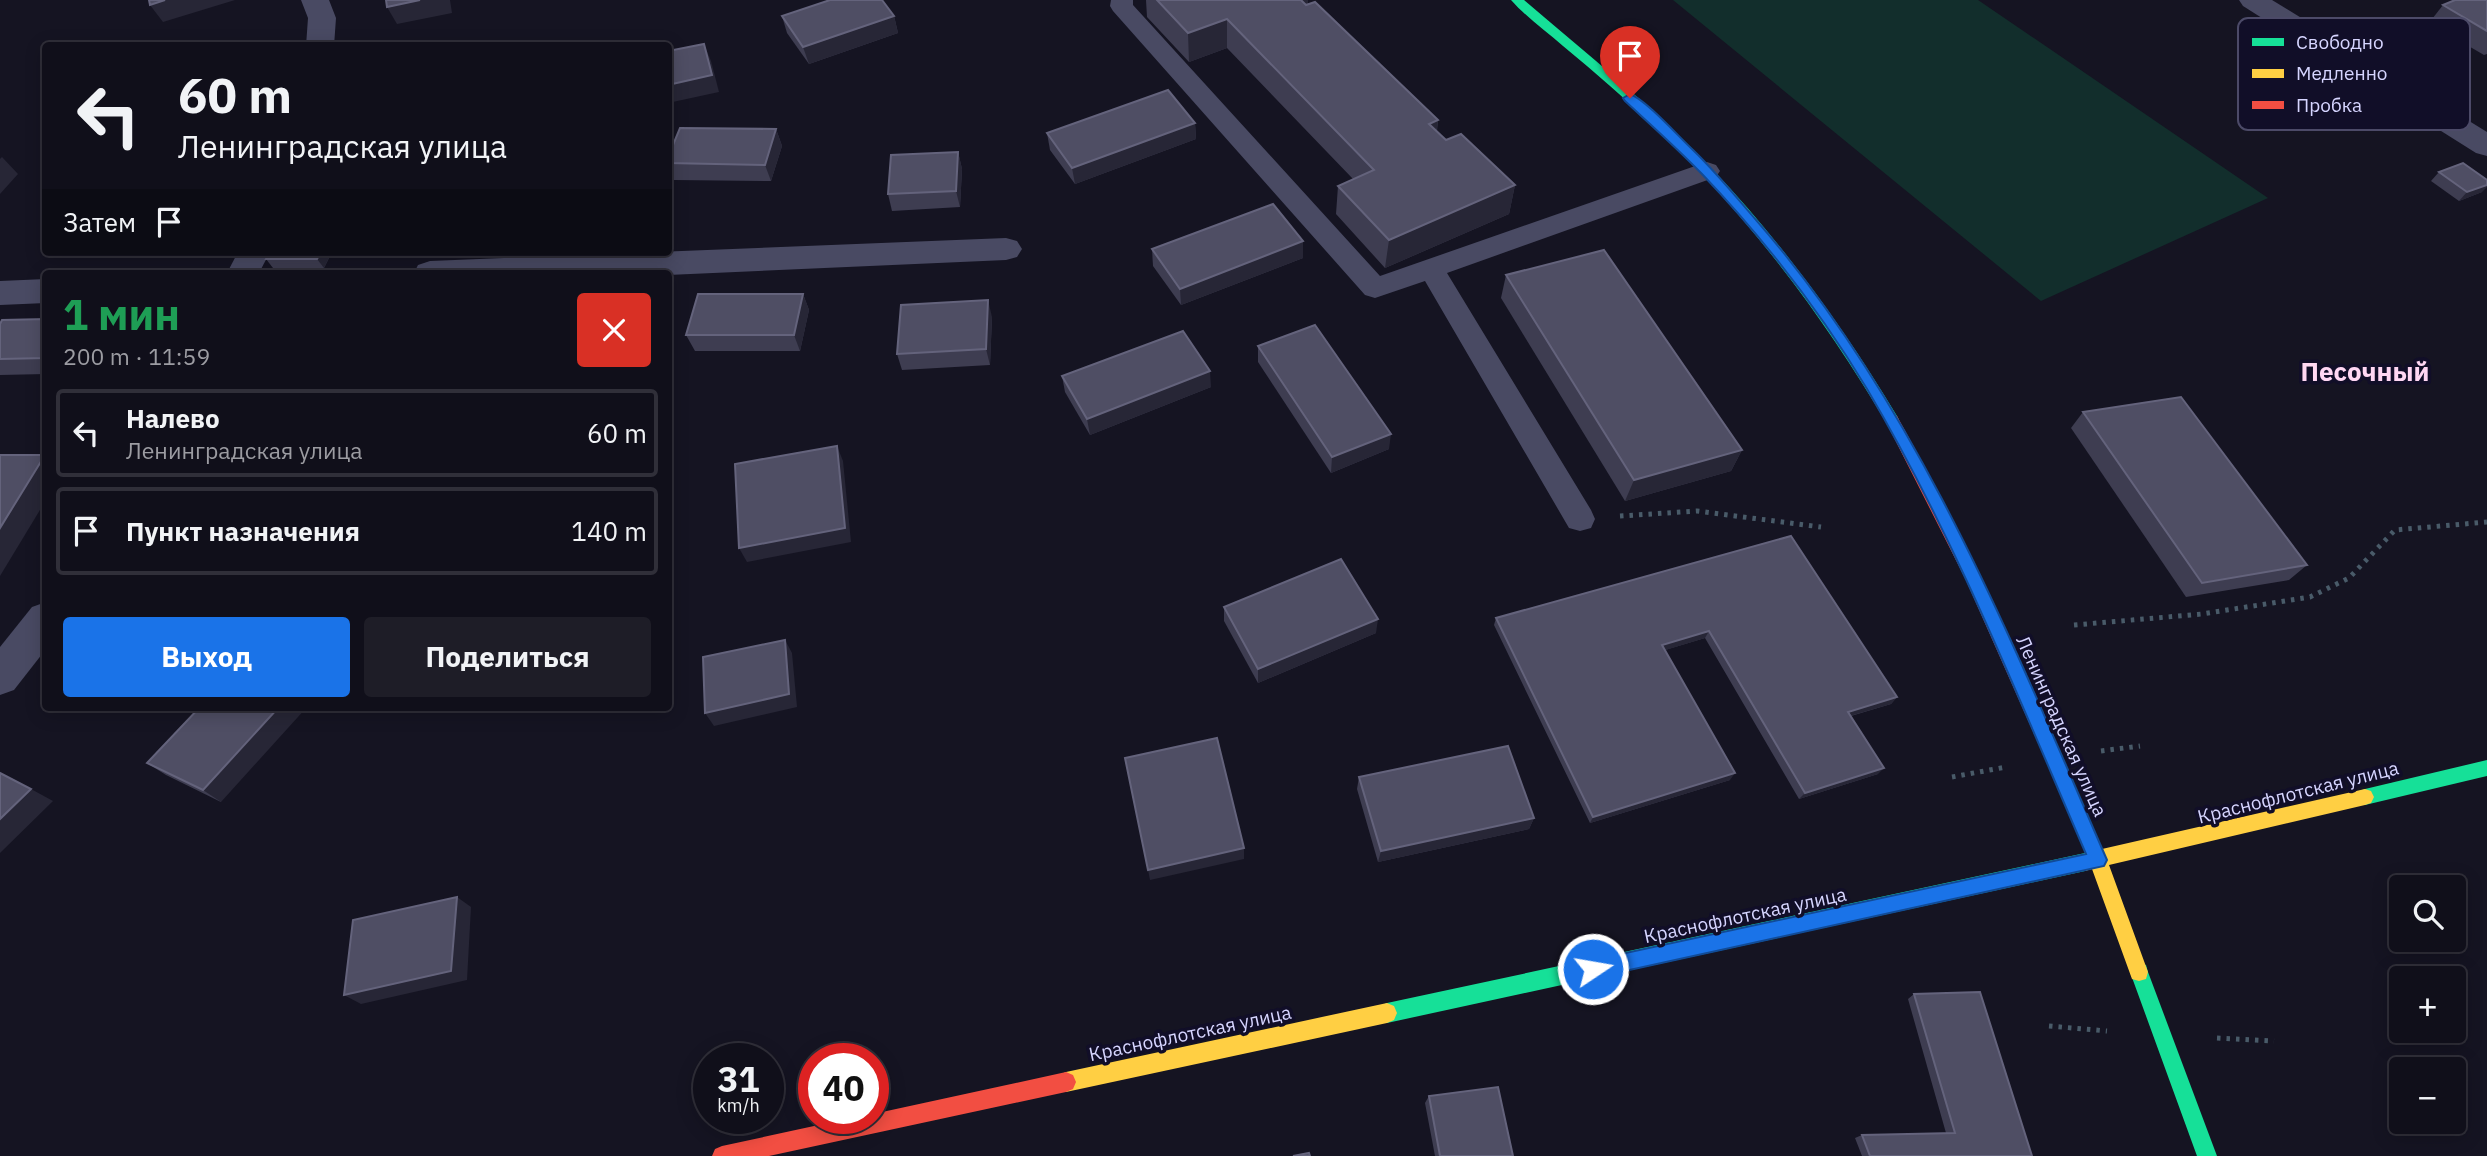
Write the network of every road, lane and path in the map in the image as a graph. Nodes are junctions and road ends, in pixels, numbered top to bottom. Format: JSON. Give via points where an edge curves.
{"nodes":[{"id":1,"x":316,"y":0,"type":"edge"},
{"id":2,"x":1122,"y":0,"type":"edge"},
{"id":3,"x":1517,"y":0,"type":"edge"},
{"id":4,"x":2253,"y":0,"type":"edge"},
{"id":5,"x":2282,"y":18,"type":"edge"},
{"id":6,"x":320,"y":42,"type":"edge"},
{"id":7,"x":2461,"y":130,"type":"edge"},
{"id":8,"x":2487,"y":146,"type":"edge"},
{"id":9,"x":1707,"y":171,"type":"junction"},
{"id":10,"x":1006,"y":249,"type":"dead end"},
{"id":11,"x":502,"y":270,"type":"edge"},
{"id":12,"x":1432,"y":270,"type":"junction"},
{"id":13,"x":42,"y":291,"type":"edge"},
{"id":14,"x":0,"y":293,"type":"edge"},
{"id":15,"x":1580,"y":519,"type":"joint"},
{"id":16,"x":2487,"y":522,"type":"edge"},
{"id":17,"x":1821,"y":527,"type":"dead end"},
{"id":18,"x":42,"y":624,"type":"edge"},
{"id":19,"x":2074,"y":625,"type":"dead end"},
{"id":20,"x":0,"y":677,"type":"edge"},
{"id":21,"x":2487,"y":768,"type":"edge"},
{"id":22,"x":2098,"y":860,"type":"junction"},
{"id":23,"x":805,"y":1146,"type":"edge"},
{"id":24,"x":722,"y":1156,"type":"edge"},
{"id":25,"x":2207,"y":1156,"type":"edge"}],
"edges":[{"from":1,"to":6,"type":"street","via":[[322,18]]},
{"from":2,"to":12,"type":"lane","via":[[1121,6],[1375,288]]},
{"from":3,"to":9,"type":"street","name":"Ленинградская улица"},
{"from":4,"to":5,"type":"street"},
{"from":7,"to":8,"type":"street"},
{"from":9,"to":12,"type":"lane"},
{"from":9,"to":22,"type":"street","name":"Ленинградская улица","via":[[1776,251],[1884,407],[1923,476],[1998,632]]},
{"from":10,"to":11,"type":"street"},
{"from":12,"to":15,"type":"lane"},
{"from":13,"to":14,"type":"street"},
{"from":15,"to":17,"type":"path","via":[[1697,511]]},
{"from":16,"to":19,"type":"path","via":[[2395,530],[2349,578],[2310,597],[2202,614]]},
{"from":18,"to":20,"type":"street"},
{"from":21,"to":22,"type":"street","name":"Краснофлотская улица"},
{"from":22,"to":23,"type":"street","name":"Краснофлотская улица"},
{"from":22,"to":25,"type":"street","name":"Ленинградская улица"},
{"from":23,"to":24,"type":"street","name":"Краснофлотская улица"}]}
